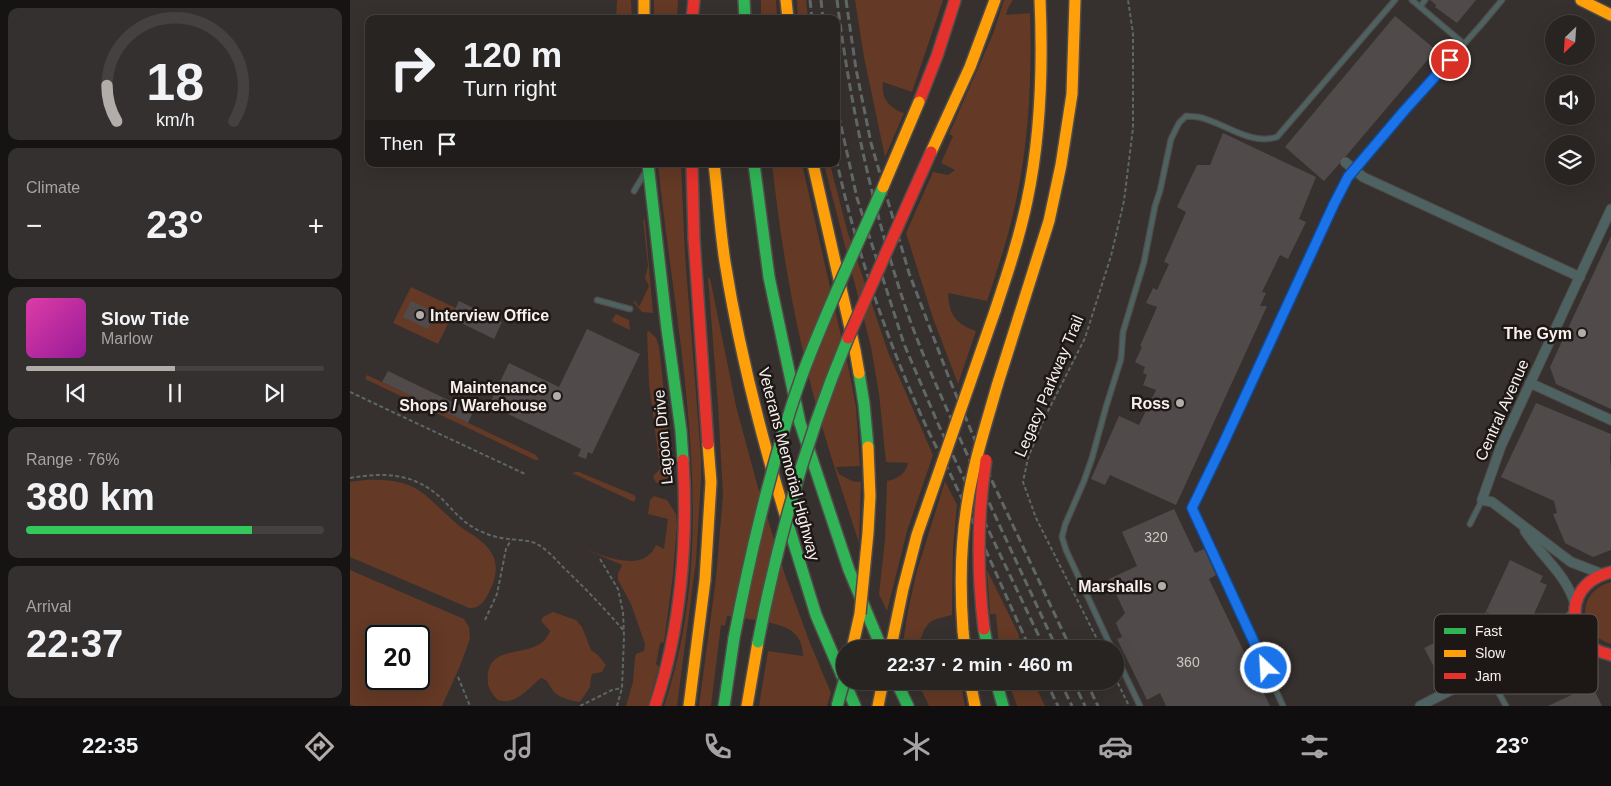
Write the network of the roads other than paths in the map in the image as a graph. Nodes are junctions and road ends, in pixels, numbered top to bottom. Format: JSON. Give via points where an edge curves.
{"nodes":[{"id":1,"x":644,"y":0,"type":"edge"},
{"id":2,"x":694,"y":0,"type":"edge"},
{"id":3,"x":702,"y":0,"type":"edge"},
{"id":4,"x":744,"y":0,"type":"edge"},
{"id":5,"x":786,"y":0,"type":"edge"},
{"id":6,"x":955,"y":0,"type":"edge"},
{"id":7,"x":995,"y":0,"type":"edge"},
{"id":8,"x":1040,"y":0,"type":"edge"},
{"id":9,"x":1075,"y":0,"type":"edge"},
{"id":10,"x":1395,"y":0,"type":"edge"},
{"id":11,"x":1412,"y":0,"type":"edge"},
{"id":12,"x":1425,"y":0,"type":"edge"},
{"id":13,"x":1502,"y":0,"type":"edge"},
{"id":14,"x":1581,"y":0,"type":"edge"},
{"id":15,"x":1420,"y":7,"type":"junction"},
{"id":16,"x":1607,"y":13,"type":"edge"},
{"id":17,"x":644,"y":15,"type":"edge"},
{"id":18,"x":692,"y":15,"type":"edge"},
{"id":19,"x":703,"y":15,"type":"edge"},
{"id":20,"x":745,"y":15,"type":"edge"},
{"id":21,"x":788,"y":15,"type":"edge"},
{"id":22,"x":1464,"y":44,"type":"junction"},
{"id":23,"x":1345,"y":162,"type":"dead end"},
{"id":24,"x":647,"y":167,"type":"edge"},
{"id":25,"x":648,"y":167,"type":"edge"},
{"id":26,"x":692,"y":167,"type":"edge"},
{"id":27,"x":714,"y":167,"type":"edge"},
{"id":28,"x":754,"y":167,"type":"edge"},
{"id":29,"x":813,"y":167,"type":"edge"},
{"id":30,"x":1354,"y":170,"type":"junction"},
{"id":31,"x":634,"y":191,"type":"dead end"},
{"id":32,"x":1611,"y":209,"type":"edge"},
{"id":33,"x":1580,"y":277,"type":"junction"},
{"id":34,"x":597,"y":300,"type":"dead end"},
{"id":35,"x":630,"y":310,"type":"dead end"},
{"id":36,"x":1530,"y":383,"type":"junction"},
{"id":37,"x":997,"y":386,"type":"junction"},
{"id":38,"x":1611,"y":420,"type":"edge"},
{"id":39,"x":1482,"y":500,"type":"junction"},
{"id":40,"x":1470,"y":524,"type":"dead end"},
{"id":41,"x":1521,"y":525,"type":"junction"},
{"id":42,"x":1607,"y":573,"type":"edge"},
{"id":43,"x":1574,"y":609,"type":"junction"},
{"id":44,"x":860,"y":614,"type":"junction"},
{"id":45,"x":1570,"y":614,"type":"edge"},
{"id":46,"x":1575,"y":614,"type":"edge"},
{"id":47,"x":854,"y":640,"type":"edge"},
{"id":48,"x":857,"y":640,"type":"edge"},
{"id":49,"x":885,"y":640,"type":"edge"},
{"id":50,"x":891,"y":640,"type":"edge"},
{"id":51,"x":964,"y":640,"type":"edge"},
{"id":52,"x":986,"y":640,"type":"edge"},
{"id":53,"x":1108,"y":640,"type":"edge"},
{"id":54,"x":1598,"y":651,"type":"edge"},
{"id":55,"x":1611,"y":655,"type":"edge"},
{"id":56,"x":1124,"y":673,"type":"edge"},
{"id":57,"x":842,"y":690,"type":"edge"},
{"id":58,"x":850,"y":690,"type":"edge"},
{"id":59,"x":881,"y":690,"type":"edge"},
{"id":60,"x":889,"y":690,"type":"edge"},
{"id":61,"x":900,"y":690,"type":"edge"},
{"id":62,"x":972,"y":690,"type":"edge"},
{"id":63,"x":999,"y":690,"type":"edge"},
{"id":64,"x":1444,"y":694,"type":"edge"},
{"id":65,"x":1501,"y":694,"type":"edge"},
{"id":66,"x":655,"y":706,"type":"edge"},
{"id":67,"x":688,"y":706,"type":"edge"},
{"id":68,"x":724,"y":706,"type":"edge"},
{"id":69,"x":747,"y":706,"type":"edge"},
{"id":70,"x":837,"y":706,"type":"edge"},
{"id":71,"x":847,"y":706,"type":"edge"},
{"id":72,"x":855,"y":706,"type":"edge"},
{"id":73,"x":878,"y":706,"type":"edge"},
{"id":74,"x":888,"y":706,"type":"edge"},
{"id":75,"x":908,"y":706,"type":"edge"},
{"id":76,"x":976,"y":706,"type":"edge"},
{"id":77,"x":1004,"y":706,"type":"edge"},
{"id":78,"x":1140,"y":706,"type":"edge"},
{"id":79,"x":1283,"y":706,"type":"edge"},
{"id":80,"x":1420,"y":706,"type":"edge"},
{"id":81,"x":1506,"y":706,"type":"edge"}],
"edges":[{"from":1,"to":17,"type":"main road"},
{"from":2,"to":18,"type":"main road"},
{"from":3,"to":19,"type":"main road"},
{"from":4,"to":20,"type":"main road"},
{"from":5,"to":21,"type":"main road"},
{"from":6,"to":68,"type":"main road","bridge":true,"via":[[919,102],[835,293],[778,448],[748,566]]},
{"from":7,"to":69,"type":"main road","bridge":true,"via":[[970,67],[848,338],[818,414],[785,519]]},
{"from":8,"to":50,"type":"main road","bridge":true,"via":[[1041,104],[1032,177],[1021,230],[920,526]]},
{"from":9,"to":37,"type":"main road","via":[[1072,94],[1061,165],[1049,221]]},
{"from":10,"to":53,"type":"lane","via":[[1277,137],[1256,139],[1199,117],[1186,116],[1171,139],[1144,262],[1123,332],[1121,359],[1092,458],[1062,537]]},
{"from":11,"to":15,"type":"lane"},
{"from":12,"to":15,"type":"lane"},
{"from":13,"to":22,"type":"lane"},
{"from":14,"to":16,"type":"main road"},
{"from":15,"to":22,"type":"lane"},
{"from":22,"to":30,"type":"lane"},
{"from":23,"to":30,"type":"street"},
{"from":24,"to":31,"type":"lane"},
{"from":25,"to":66,"type":"main road","name":"Lagoon Drive","via":[[682,431],[684,479],[682,576],[675,627]]},
{"from":26,"to":67,"type":"main road","via":[[711,482],[705,580]]},
{"from":27,"to":72,"type":"main road","name":"Veterans Memorial Highway","via":[[725,262],[766,454],[816,615]]},
{"from":28,"to":49,"type":"main road","name":"Veterans Memorial Highway","via":[[769,277],[800,423],[849,570]]},
{"from":29,"to":44,"type":"main road","bridge":true,"via":[[855,350],[864,404],[870,496]]},
{"from":30,"to":33,"type":"street"},
{"from":30,"to":79,"type":"lane","via":[[1332,207],[1192,508]]},
{"from":32,"to":33,"type":"street","name":"Central Avenue"},
{"from":33,"to":36,"type":"street","name":"Central Avenue"},
{"from":34,"to":35,"type":"lane"},
{"from":36,"to":38,"type":"street"},
{"from":36,"to":39,"type":"street","name":"Central Avenue","via":[[1501,446]]},
{"from":37,"to":51,"type":"main road","bridge":true,"via":[[967,504],[960,578]]},
{"from":37,"to":52,"type":"main road","bridge":true,"via":[[978,522],[978,575]]},
{"from":39,"to":40,"type":"lane"},
{"from":39,"to":41,"type":"street","via":[[1492,502]]},
{"from":41,"to":42,"type":"street","via":[[1571,562]]},
{"from":41,"to":43,"type":"street","via":[[1532,543],[1563,577],[1571,591]]},
{"from":42,"to":43,"type":"main road","via":[[1591,580],[1582,589]]},
{"from":43,"to":45,"type":"street"},
{"from":43,"to":46,"type":"main road"},
{"from":44,"to":47,"type":"main road"},
{"from":44,"to":48,"type":"main road"},
{"from":54,"to":55,"type":"main road"},
{"from":56,"to":78,"type":"lane"},
{"from":57,"to":70,"type":"main road","bridge":true},
{"from":58,"to":71,"type":"main road"},
{"from":59,"to":73,"type":"main road"},
{"from":60,"to":74,"type":"main road"},
{"from":61,"to":75,"type":"main road"},
{"from":62,"to":76,"type":"main road"},
{"from":63,"to":77,"type":"main road"},
{"from":64,"to":80,"type":"street"},
{"from":65,"to":81,"type":"lane"}]}
